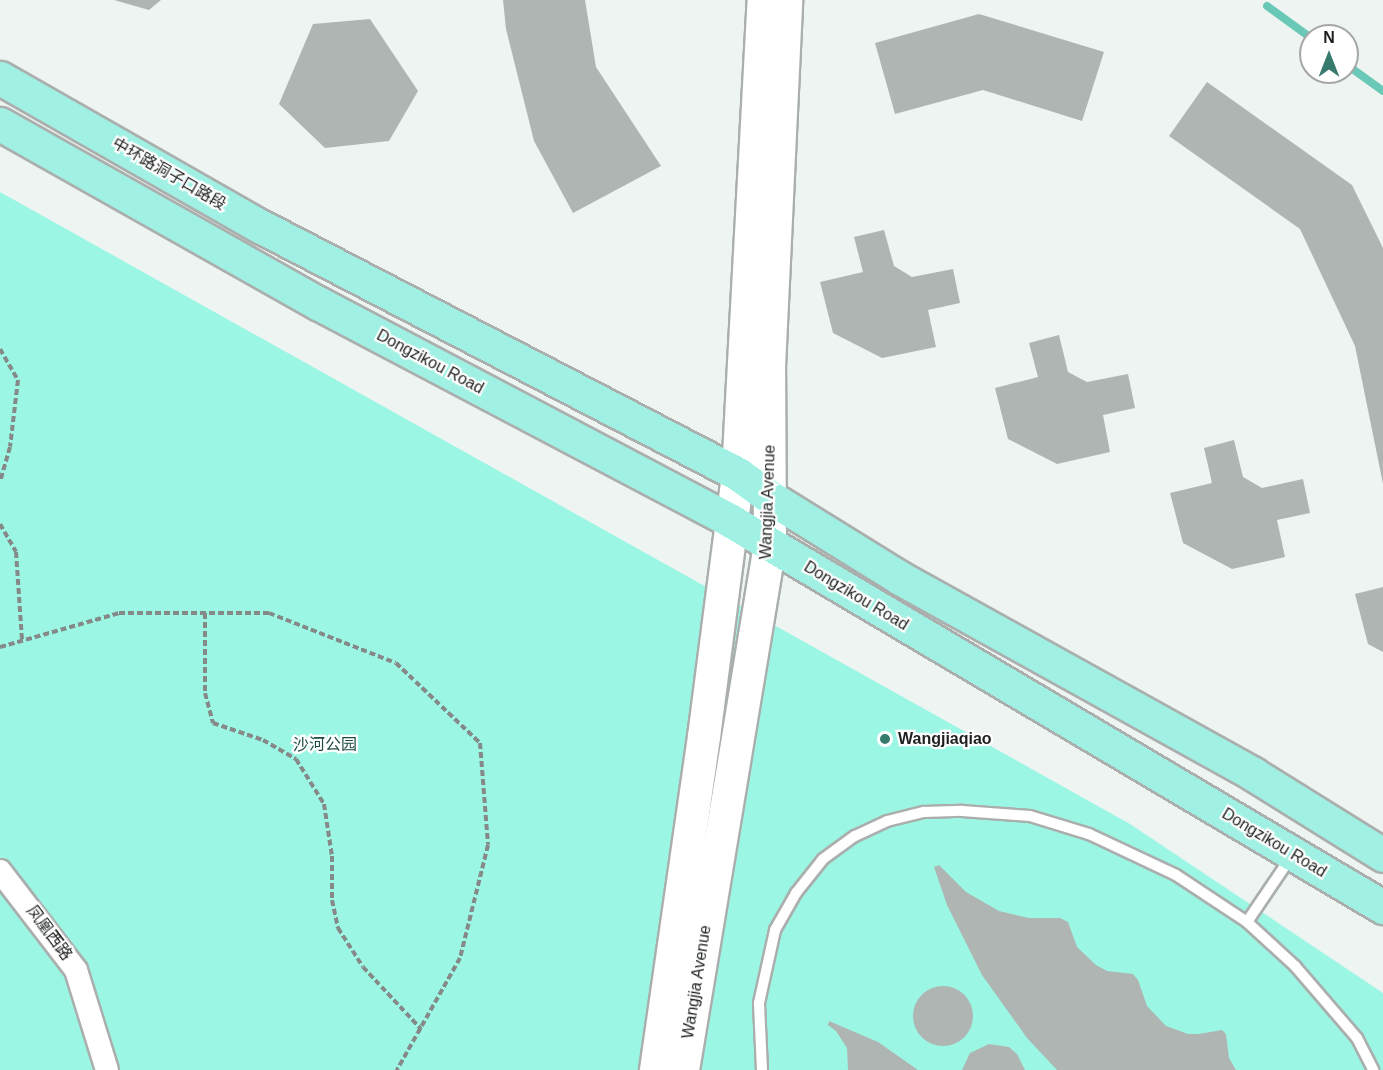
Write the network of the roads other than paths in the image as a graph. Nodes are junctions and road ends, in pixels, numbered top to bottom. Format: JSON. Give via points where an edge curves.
{"nodes":[{"id":1,"x":764,"y":0,"type":"edge"},
{"id":2,"x":786,"y":0,"type":"edge"},
{"id":3,"x":0,"y":78,"type":"edge"},
{"id":4,"x":0,"y":124,"type":"edge"},
{"id":5,"x":738,"y":474,"type":"junction"},
{"id":6,"x":771,"y":498,"type":"junction"},
{"id":7,"x":731,"y":521,"type":"junction"},
{"id":8,"x":770,"y":545,"type":"junction"},
{"id":9,"x":1293,"y":854,"type":"junction"},
{"id":10,"x":1383,"y":855,"type":"edge"},
{"id":11,"x":0,"y":871,"type":"edge"},
{"id":12,"x":1383,"y":907,"type":"edge"},
{"id":13,"x":1247,"y":922,"type":"junction"},
{"id":14,"x":107,"y":1070,"type":"edge"},
{"id":15,"x":656,"y":1070,"type":"edge"},
{"id":16,"x":683,"y":1070,"type":"edge"},
{"id":17,"x":762,"y":1070,"type":"edge"},
{"id":18,"x":1373,"y":1070,"type":"edge"}],
"edges":[{"from":1,"to":5,"type":"main road","name":"Wangjia Avenue"},
{"from":2,"to":6,"type":"main road","name":"Wangjia Avenue","via":[[769,367]]},
{"from":3,"to":5,"type":"main road","name":"中环路洞子口路段","via":[[258,225]]},
{"from":4,"to":7,"type":"main road","name":"Dongzikou Road","via":[[318,303]]},
{"from":5,"to":6,"type":"main road"},
{"from":5,"to":7,"type":"main road","name":"Wangjia Avenue"},
{"from":6,"to":8,"type":"main road","name":"Wangjia Avenue"},
{"from":6,"to":10,"type":"main road","via":[[900,578],[1253,774]]},
{"from":7,"to":8,"type":"main road","name":"Dongzikou Road"},
{"from":7,"to":15,"type":"main road","name":"Wangjia Avenue"},
{"from":8,"to":9,"type":"main road","name":"Dongzikou Road"},
{"from":8,"to":16,"type":"main road","name":"Wangjia Avenue"},
{"from":9,"to":12,"type":"main road","name":"Dongzikou Road"},
{"from":9,"to":13,"type":"lane"},
{"from":11,"to":14,"type":"street","name":"凤凰西路","via":[[76,970]]},
{"from":13,"to":17,"type":"lane","via":[[1176,875],[1089,834],[1030,816],[962,810],[924,812],[886,821],[855,836],[823,859],[796,893],[775,930],[759,1003]]},
{"from":13,"to":18,"type":"lane","via":[[1295,966],[1357,1038]]}]}
